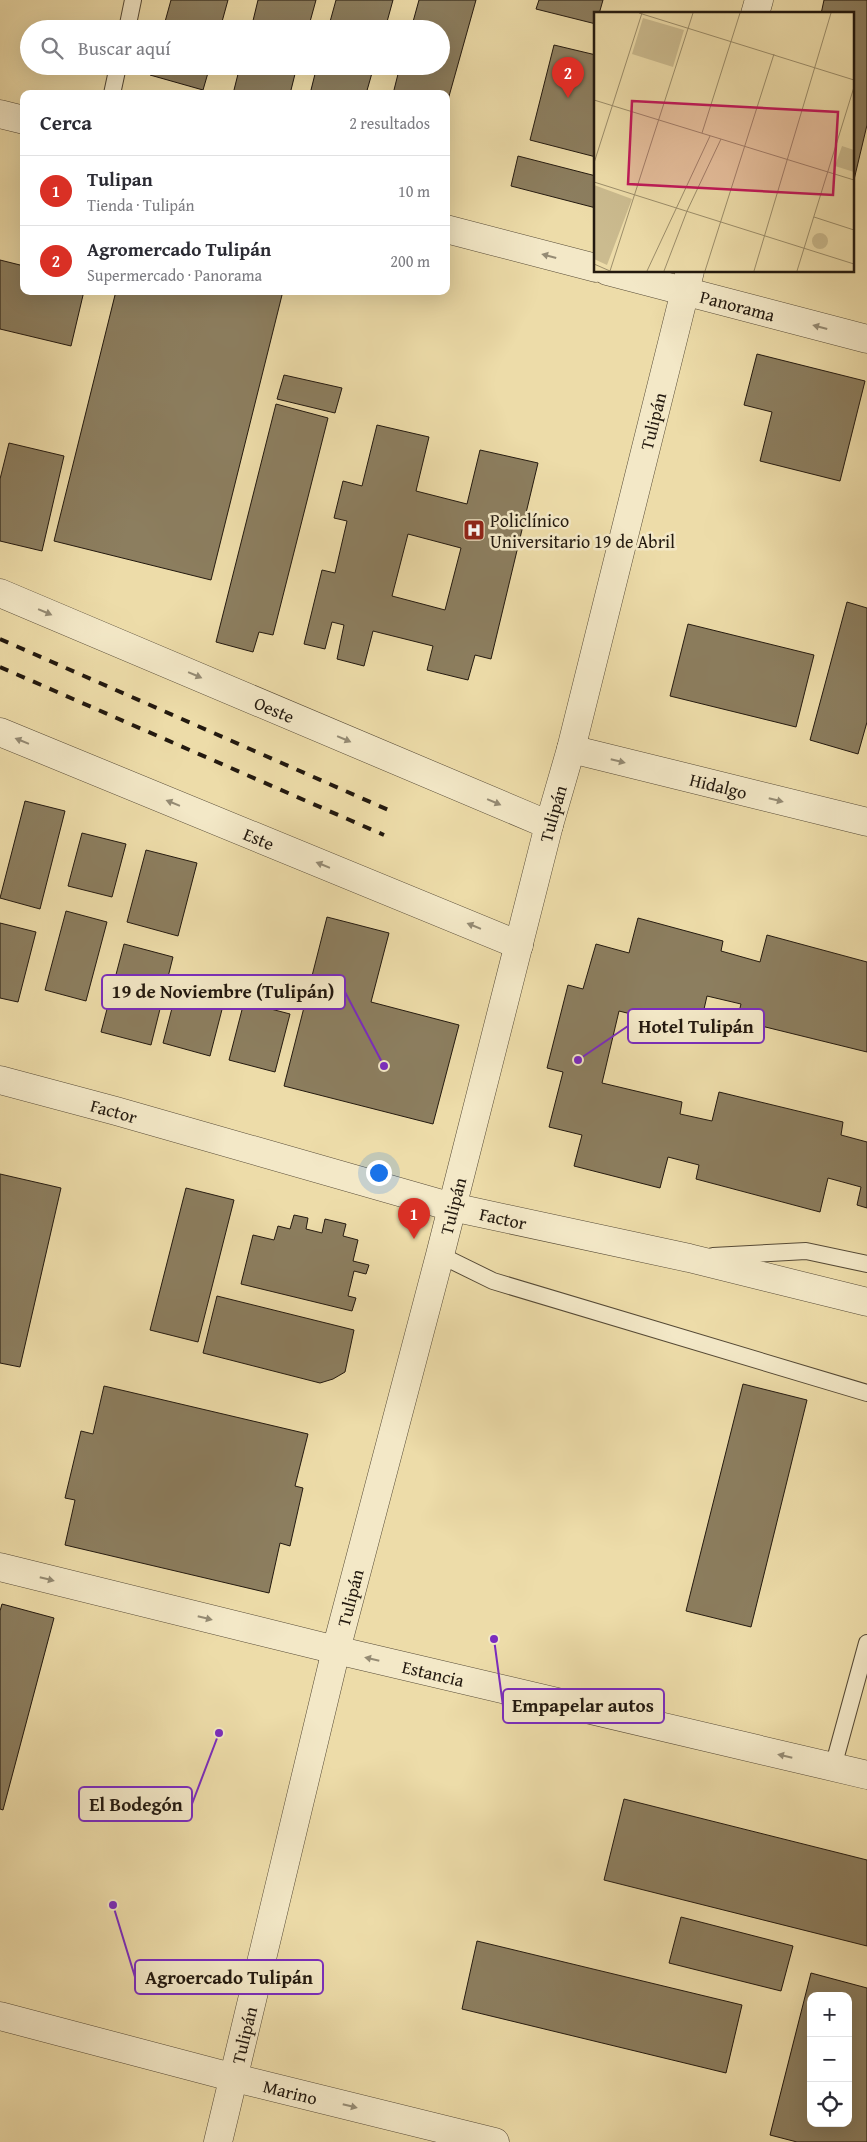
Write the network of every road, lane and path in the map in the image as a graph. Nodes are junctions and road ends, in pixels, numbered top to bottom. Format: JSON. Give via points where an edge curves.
{"nodes":[{"id":1,"x":133,"y":0,"type":"edge"},
{"id":2,"x":129,"y":20,"type":"edge"},
{"id":3,"x":116,"y":75,"type":"edge"},
{"id":4,"x":113,"y":90,"type":"edge"},
{"id":5,"x":0,"y":114,"type":"edge"},
{"id":6,"x":20,"y":119,"type":"edge"},
{"id":7,"x":450,"y":230,"type":"edge"},
{"id":8,"x":594,"y":267,"type":"edge"},
{"id":9,"x":615,"y":272,"type":"edge"},
{"id":10,"x":687,"y":281,"type":"edge"},
{"id":11,"x":867,"y":339,"type":"edge"},
{"id":12,"x":0,"y":593,"type":"edge"},
{"id":13,"x":0,"y":732,"type":"edge"},
{"id":14,"x":571,"y":749,"type":"junction"},
{"id":15,"x":867,"y":822,"type":"edge"},
{"id":16,"x":549,"y":825,"type":"junction"},
{"id":17,"x":519,"y":944,"type":"junction"},
{"id":18,"x":0,"y":1080,"type":"edge"},
{"id":19,"x":452,"y":1206,"type":"junction"},
{"id":20,"x":440,"y":1255,"type":"junction"},
{"id":21,"x":689,"y":1258,"type":"junction"},
{"id":22,"x":867,"y":1264,"type":"edge"},
{"id":23,"x":867,"y":1302,"type":"edge"},
{"id":24,"x":867,"y":1393,"type":"edge"},
{"id":25,"x":0,"y":1568,"type":"edge"},
{"id":26,"x":867,"y":1643,"type":"edge"},
{"id":27,"x":336,"y":1650,"type":"junction"},
{"id":28,"x":833,"y":1767,"type":"junction"},
{"id":29,"x":867,"y":1775,"type":"edge"},
{"id":30,"x":1,"y":2023,"type":"edge"},
{"id":31,"x":235,"y":2078,"type":"junction"},
{"id":32,"x":218,"y":2142,"type":"edge"},
{"id":33,"x":495,"y":2142,"type":"edge"}],
"edges":[{"from":1,"to":2,"type":"lane"},
{"from":3,"to":4,"type":"lane"},
{"from":5,"to":6,"type":"street"},
{"from":8,"to":7,"type":"street","one_way":true},
{"from":9,"to":10,"type":"street","name":"Panorama"},
{"from":11,"to":10,"type":"street","name":"Panorama","one_way":true},
{"from":10,"to":14,"type":"street","name":"Tulipán"},
{"from":12,"to":16,"type":"street","name":"Oeste","one_way":true},
{"from":17,"to":13,"type":"street","name":"Este","one_way":true},
{"from":14,"to":15,"type":"street","name":"Hidalgo","one_way":true},
{"from":14,"to":16,"type":"street","name":"Tulipán"},
{"from":16,"to":17,"type":"street","name":"Tulipán"},
{"from":17,"to":19,"type":"street","name":"Tulipán"},
{"from":18,"to":19,"type":"street","name":"Factor"},
{"from":19,"to":20,"type":"street","name":"Tulipán"},
{"from":19,"to":21,"type":"street","name":"Factor"},
{"from":20,"to":24,"type":"lane","via":[[493,1281]]},
{"from":20,"to":27,"type":"street","name":"Tulipán"},
{"from":21,"to":22,"type":"lane","via":[[806,1251]]},
{"from":21,"to":23,"type":"street","name":"Factor"},
{"from":25,"to":27,"type":"street","name":"Estancia","one_way":true},
{"from":26,"to":28,"type":"lane"},
{"from":28,"to":27,"type":"street","name":"Estancia","one_way":true},
{"from":27,"to":31,"type":"street","name":"Tulipán"},
{"from":28,"to":29,"type":"street","name":"Estancia"},
{"from":30,"to":31,"type":"street","name":"Marino"},
{"from":31,"to":32,"type":"street","name":"Tulipán"},
{"from":31,"to":33,"type":"street","name":"Marino","one_way":true}]}
